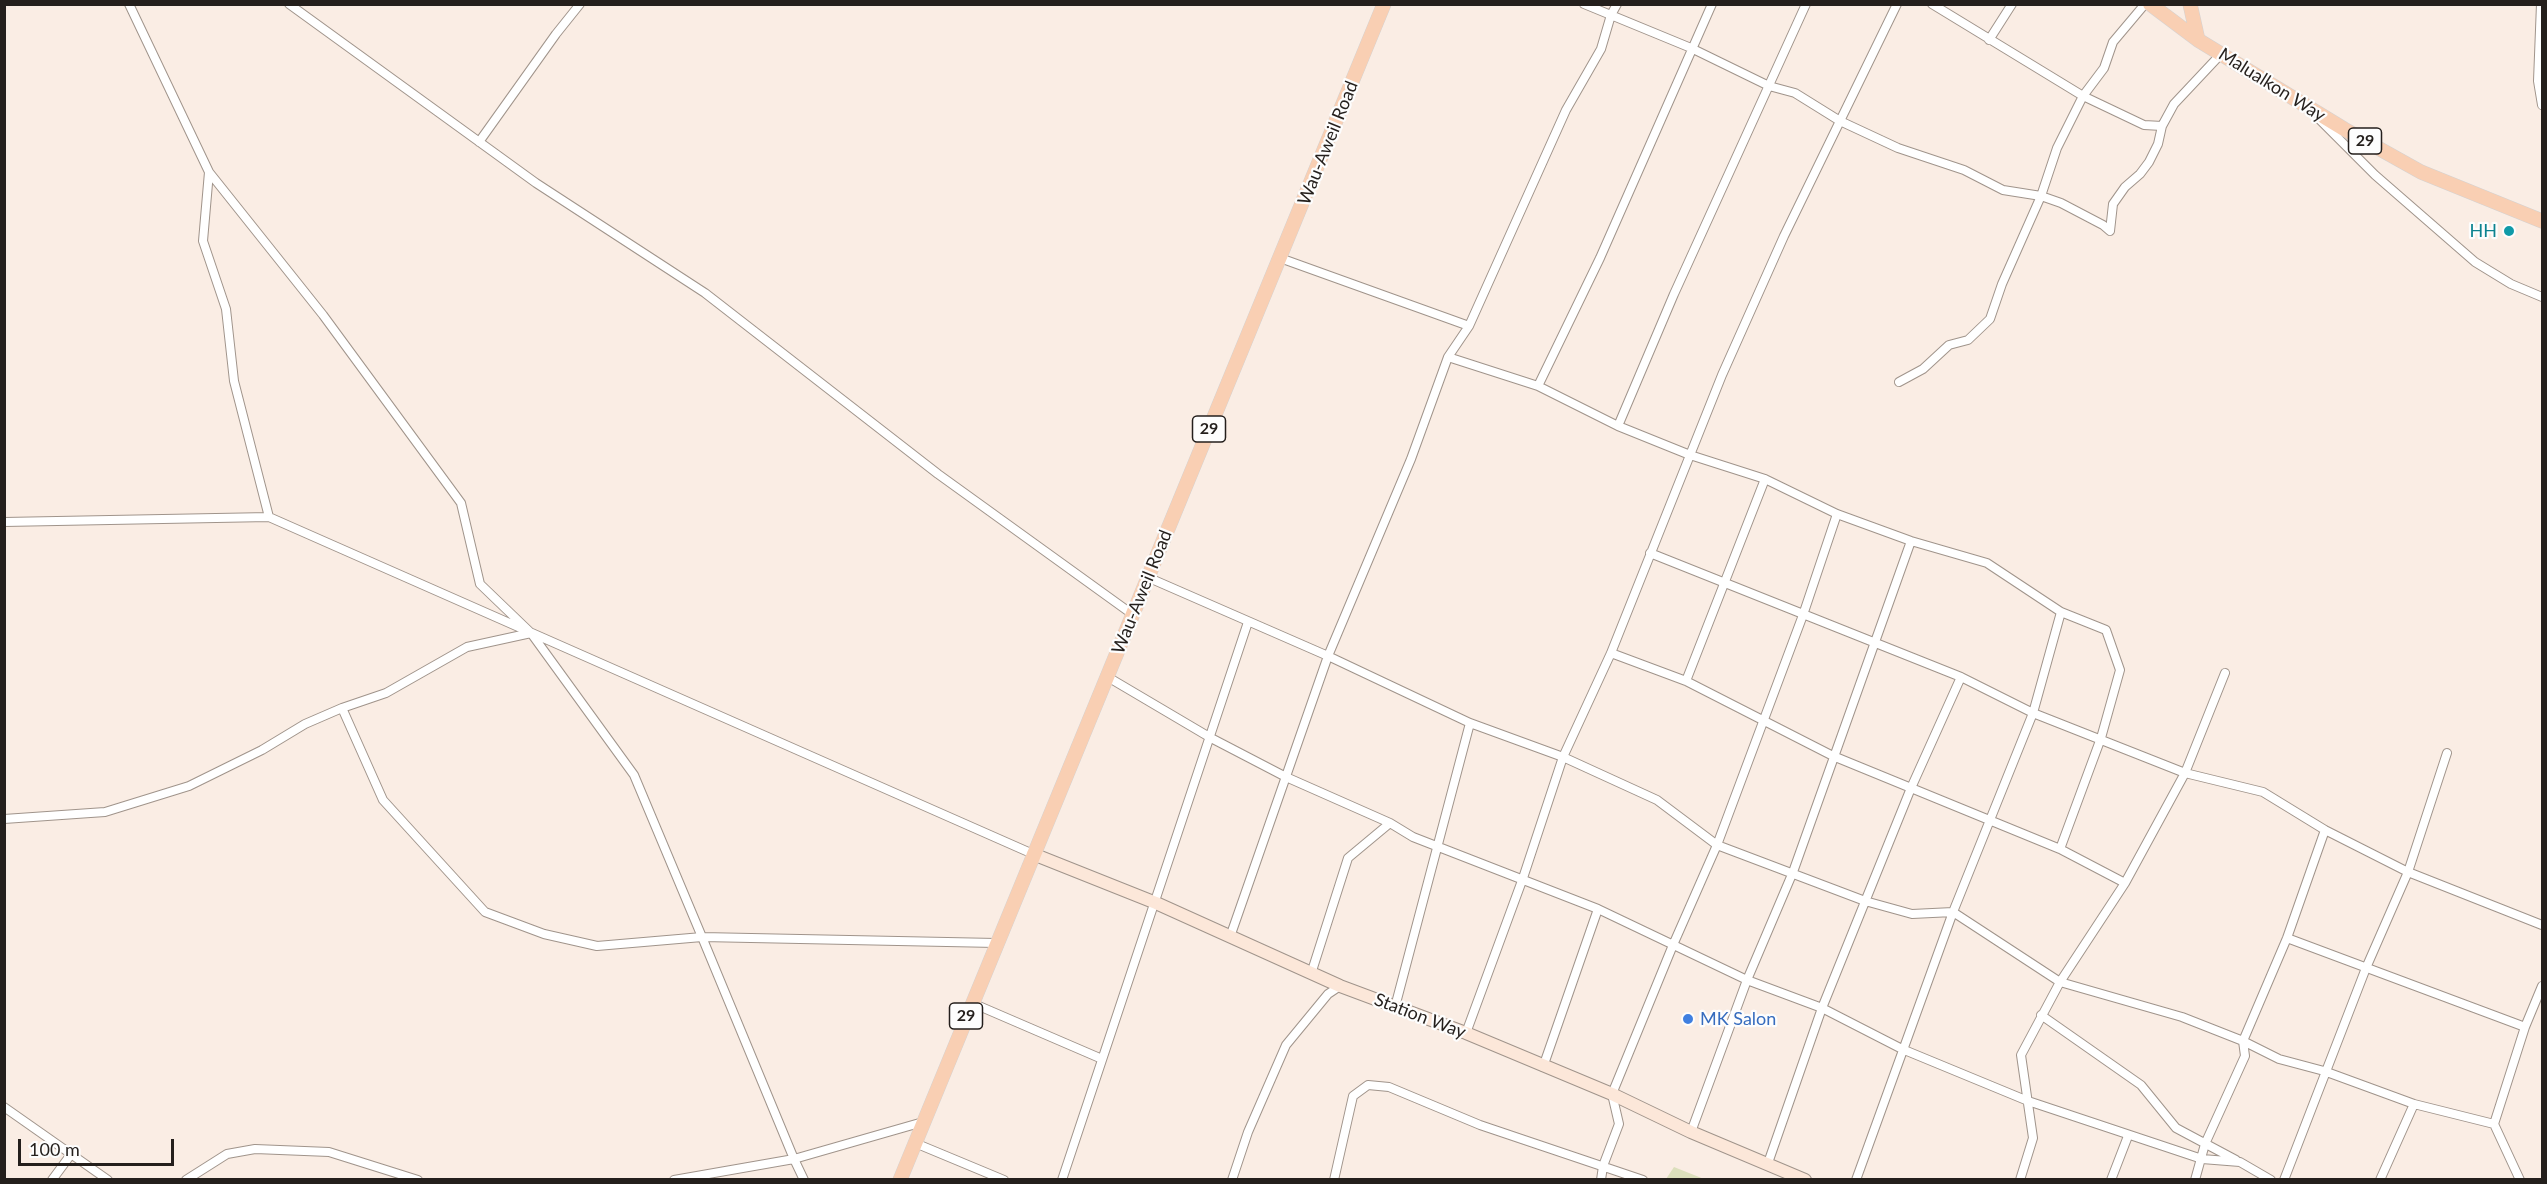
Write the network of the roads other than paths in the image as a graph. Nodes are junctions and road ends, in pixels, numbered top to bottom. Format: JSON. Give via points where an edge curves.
{"nodes":[{"id":1,"x":129,"y":4,"type":"edge"},
{"id":2,"x":289,"y":4,"type":"edge"},
{"id":3,"x":580,"y":4,"type":"edge"},
{"id":4,"x":1384,"y":4,"type":"edge"},
{"id":5,"x":1584,"y":4,"type":"edge"},
{"id":6,"x":1617,"y":4,"type":"edge"},
{"id":7,"x":1712,"y":4,"type":"edge"},
{"id":8,"x":1806,"y":4,"type":"edge"},
{"id":9,"x":1897,"y":4,"type":"edge"},
{"id":10,"x":1932,"y":4,"type":"edge"},
{"id":11,"x":2012,"y":4,"type":"edge"},
{"id":12,"x":2145,"y":4,"type":"edge"},
{"id":13,"x":2150,"y":4,"type":"edge"},
{"id":14,"x":2190,"y":4,"type":"edge"},
{"id":15,"x":2541,"y":4,"type":"edge"},
{"id":16,"x":1611,"y":15,"type":"junction"},
{"id":17,"x":1989,"y":40,"type":"junction"},
{"id":18,"x":2198,"y":40,"type":"junction"},
{"id":19,"x":1691,"y":48,"type":"junction"},
{"id":20,"x":2221,"y":54,"type":"junction"},
{"id":21,"x":1769,"y":86,"type":"junction"},
{"id":22,"x":2083,"y":96,"type":"junction"},
{"id":23,"x":2542,"y":105,"type":"edge"},
{"id":24,"x":2306,"y":106,"type":"junction"},
{"id":25,"x":1840,"y":121,"type":"junction"},
{"id":26,"x":2162,"y":126,"type":"junction"},
{"id":27,"x":479,"y":142,"type":"junction"},
{"id":28,"x":209,"y":172,"type":"junction"},
{"id":29,"x":2041,"y":196,"type":"junction"},
{"id":30,"x":2542,"y":221,"type":"edge"},
{"id":31,"x":1280,"y":258,"type":"junction"},
{"id":32,"x":2542,"y":297,"type":"edge"},
{"id":33,"x":1469,"y":326,"type":"junction"},
{"id":34,"x":1448,"y":357,"type":"junction"},
{"id":35,"x":1899,"y":382,"type":"dead end"},
{"id":36,"x":1538,"y":386,"type":"junction"},
{"id":37,"x":1618,"y":426,"type":"junction"},
{"id":38,"x":1690,"y":456,"type":"junction"},
{"id":39,"x":1765,"y":478,"type":"junction"},
{"id":40,"x":1837,"y":514,"type":"junction"},
{"id":41,"x":269,"y":517,"type":"junction"},
{"id":42,"x":4,"y":522,"type":"edge"},
{"id":43,"x":1911,"y":541,"type":"junction"},
{"id":44,"x":1650,"y":553,"type":"junction"},
{"id":45,"x":1147,"y":577,"type":"junction"},
{"id":46,"x":1726,"y":584,"type":"junction"},
{"id":47,"x":2061,"y":612,"type":"junction"},
{"id":48,"x":1132,"y":614,"type":"junction"},
{"id":49,"x":1803,"y":615,"type":"junction"},
{"id":50,"x":1248,"y":622,"type":"junction"},
{"id":51,"x":531,"y":633,"type":"junction"},
{"id":52,"x":1875,"y":643,"type":"junction"},
{"id":53,"x":1611,"y":653,"type":"junction"},
{"id":54,"x":1328,"y":656,"type":"junction"},
{"id":55,"x":2225,"y":673,"type":"dead end"},
{"id":56,"x":1106,"y":676,"type":"junction"},
{"id":57,"x":1961,"y":677,"type":"junction"},
{"id":58,"x":1686,"y":681,"type":"junction"},
{"id":59,"x":342,"y":708,"type":"junction"},
{"id":60,"x":2033,"y":713,"type":"junction"},
{"id":61,"x":1763,"y":722,"type":"junction"},
{"id":62,"x":1470,"y":723,"type":"junction"},
{"id":63,"x":1211,"y":738,"type":"junction"},
{"id":64,"x":2101,"y":738,"type":"junction"},
{"id":65,"x":2447,"y":753,"type":"dead end"},
{"id":66,"x":1833,"y":756,"type":"junction"},
{"id":67,"x":1563,"y":757,"type":"junction"},
{"id":68,"x":2185,"y":773,"type":"junction"},
{"id":69,"x":1286,"y":777,"type":"junction"},
{"id":70,"x":1911,"y":788,"type":"junction"},
{"id":71,"x":4,"y":819,"type":"edge"},
{"id":72,"x":1990,"y":821,"type":"junction"},
{"id":73,"x":1390,"y":822,"type":"junction"},
{"id":74,"x":2325,"y":830,"type":"junction"},
{"id":75,"x":1717,"y":845,"type":"junction"},
{"id":76,"x":1438,"y":847,"type":"junction"},
{"id":77,"x":2060,"y":849,"type":"junction"},
{"id":78,"x":1033,"y":854,"type":"junction"},
{"id":79,"x":1793,"y":872,"type":"junction"},
{"id":80,"x":2408,"y":872,"type":"junction"},
{"id":81,"x":1523,"y":878,"type":"junction"},
{"id":82,"x":2125,"y":883,"type":"junction"},
{"id":83,"x":1865,"y":901,"type":"junction"},
{"id":84,"x":1156,"y":903,"type":"junction"},
{"id":85,"x":1598,"y":909,"type":"junction"},
{"id":86,"x":1953,"y":912,"type":"junction"},
{"id":87,"x":2542,"y":925,"type":"edge"},
{"id":88,"x":702,"y":937,"type":"junction"},
{"id":89,"x":1230,"y":937,"type":"junction"},
{"id":90,"x":2287,"y":938,"type":"junction"},
{"id":91,"x":996,"y":943,"type":"junction"},
{"id":92,"x":1673,"y":945,"type":"junction"},
{"id":93,"x":2366,"y":968,"type":"junction"},
{"id":94,"x":1311,"y":974,"type":"junction"},
{"id":95,"x":1747,"y":980,"type":"junction"},
{"id":96,"x":2060,"y":982,"type":"junction"},
{"id":97,"x":1340,"y":986,"type":"junction"},
{"id":98,"x":2542,"y":986,"type":"edge"},
{"id":99,"x":972,"y":1003,"type":"junction"},
{"id":100,"x":1395,"y":1007,"type":"junction"},
{"id":101,"x":1822,"y":1008,"type":"junction"},
{"id":102,"x":2041,"y":1015,"type":"junction"},
{"id":103,"x":2525,"y":1027,"type":"junction"},
{"id":104,"x":1466,"y":1033,"type":"junction"},
{"id":105,"x":2243,"y":1041,"type":"junction"},
{"id":106,"x":1902,"y":1049,"type":"junction"},
{"id":107,"x":1102,"y":1059,"type":"junction"},
{"id":108,"x":1543,"y":1067,"type":"junction"},
{"id":109,"x":2324,"y":1071,"type":"junction"},
{"id":110,"x":1612,"y":1094,"type":"junction"},
{"id":111,"x":2028,"y":1101,"type":"junction"},
{"id":112,"x":2414,"y":1104,"type":"junction"},
{"id":113,"x":4,"y":1107,"type":"edge"},
{"id":114,"x":923,"y":1122,"type":"junction"},
{"id":115,"x":2494,"y":1124,"type":"junction"},
{"id":116,"x":1691,"y":1132,"type":"junction"},
{"id":117,"x":2128,"y":1136,"type":"junction"},
{"id":118,"x":915,"y":1143,"type":"junction"},
{"id":119,"x":2205,"y":1144,"type":"junction"},
{"id":120,"x":72,"y":1153,"type":"junction"},
{"id":121,"x":794,"y":1159,"type":"junction"},
{"id":122,"x":2202,"y":1160,"type":"junction"},
{"id":123,"x":2240,"y":1162,"type":"junction"},
{"id":124,"x":1768,"y":1163,"type":"junction"},
{"id":125,"x":1603,"y":1166,"type":"junction"},
{"id":126,"x":52,"y":1179,"type":"edge"},
{"id":127,"x":108,"y":1179,"type":"edge"},
{"id":128,"x":186,"y":1179,"type":"edge"},
{"id":129,"x":418,"y":1179,"type":"edge"},
{"id":130,"x":674,"y":1179,"type":"edge"},
{"id":131,"x":804,"y":1179,"type":"edge"},
{"id":132,"x":900,"y":1179,"type":"edge"},
{"id":133,"x":1004,"y":1179,"type":"edge"},
{"id":134,"x":1062,"y":1179,"type":"edge"},
{"id":135,"x":1232,"y":1179,"type":"edge"},
{"id":136,"x":1334,"y":1179,"type":"edge"},
{"id":137,"x":1601,"y":1179,"type":"edge"},
{"id":138,"x":1643,"y":1179,"type":"edge"},
{"id":139,"x":1805,"y":1179,"type":"edge"},
{"id":140,"x":1856,"y":1179,"type":"edge"},
{"id":141,"x":2020,"y":1179,"type":"edge"},
{"id":142,"x":2111,"y":1179,"type":"edge"},
{"id":143,"x":2195,"y":1179,"type":"edge"},
{"id":144,"x":2271,"y":1179,"type":"edge"},
{"id":145,"x":2284,"y":1179,"type":"edge"},
{"id":146,"x":2380,"y":1179,"type":"edge"},
{"id":147,"x":2520,"y":1179,"type":"edge"}],
"edges":[{"from":1,"to":28,"type":"street"},
{"from":2,"to":27,"type":"street"},
{"from":3,"to":27,"type":"street"},
{"from":4,"to":31,"type":"main road","name":"Wau-Aweil Road","number":"29"},
{"from":5,"to":16,"type":"street"},
{"from":6,"to":16,"type":"street"},
{"from":7,"to":19,"type":"street"},
{"from":8,"to":21,"type":"street"},
{"from":9,"to":25,"type":"street"},
{"from":10,"to":17,"type":"street"},
{"from":11,"to":17,"type":"street"},
{"from":12,"to":22,"type":"street","via":[[2113,42],[2104,68]]},
{"from":13,"to":18,"type":"main road","number":"29"},
{"from":14,"to":18,"type":"main road"},
{"from":15,"to":23,"type":"street","via":[[2538,81]]},
{"from":16,"to":19,"type":"street"},
{"from":16,"to":33,"type":"street","via":[[1601,49],[1566,110]]},
{"from":17,"to":22,"type":"street"},
{"from":18,"to":20,"type":"main road","name":"Malualkon Way","number":"29"},
{"from":19,"to":21,"type":"street"},
{"from":19,"to":36,"type":"street","via":[[1600,258]]},
{"from":20,"to":24,"type":"main road","name":"Malualkon Way","number":"29"},
{"from":20,"to":26,"type":"street","via":[[2174,104]]},
{"from":21,"to":25,"type":"street","via":[[1794,93]]},
{"from":21,"to":37,"type":"street"},
{"from":22,"to":26,"type":"street","via":[[2144,124]]},
{"from":22,"to":29,"type":"street","via":[[2057,148]]},
{"from":24,"to":30,"type":"main road","name":"Malualkon Way","number":"29","via":[[2421,172]]},
{"from":24,"to":32,"type":"street","via":[[2375,175],[2475,262]]},
{"from":25,"to":29,"type":"street","via":[[1898,148],[1964,170],[2003,190]]},
{"from":25,"to":38,"type":"street","via":[[1751,309]]},
{"from":26,"to":29,"type":"street","via":[[2149,162],[2113,204],[2110,231],[2082,213]]},
{"from":27,"to":48,"type":"street","via":[[705,293],[938,474]]},
{"from":28,"to":41,"type":"street","via":[[202,241],[226,309],[234,381]]},
{"from":28,"to":51,"type":"street","via":[[323,315],[461,503],[480,584]]},
{"from":29,"to":35,"type":"street","via":[[1990,319],[1968,340],[1949,345],[1923,369]]},
{"from":31,"to":33,"type":"street"},
{"from":31,"to":45,"type":"main road","name":"Wau-Aweil Road","number":"29"},
{"from":33,"to":34,"type":"street"},
{"from":34,"to":36,"type":"street"},
{"from":34,"to":54,"type":"street","via":[[1411,459]]},
{"from":36,"to":37,"type":"street"},
{"from":37,"to":38,"type":"street"},
{"from":38,"to":39,"type":"street"},
{"from":38,"to":44,"type":"street"},
{"from":39,"to":40,"type":"street"},
{"from":39,"to":46,"type":"street"},
{"from":40,"to":43,"type":"street"},
{"from":40,"to":49,"type":"street"},
{"from":41,"to":42,"type":"street"},
{"from":41,"to":51,"type":"street"},
{"from":43,"to":47,"type":"street","via":[[1987,563]]},
{"from":43,"to":52,"type":"street"},
{"from":44,"to":46,"type":"street"},
{"from":44,"to":53,"type":"street"},
{"from":45,"to":48,"type":"main road","name":"Wau-Aweil Road","number":"29"},
{"from":45,"to":50,"type":"street"},
{"from":46,"to":49,"type":"street"},
{"from":46,"to":58,"type":"street"},
{"from":47,"to":60,"type":"street"},
{"from":47,"to":64,"type":"street","via":[[2106,630],[2120,670]]},
{"from":48,"to":56,"type":"main road","name":"Wau-Aweil Road","number":"29"},
{"from":49,"to":52,"type":"street"},
{"from":49,"to":61,"type":"street"},
{"from":50,"to":54,"type":"street"},
{"from":50,"to":63,"type":"street"},
{"from":51,"to":59,"type":"street","via":[[467,647],[386,693]]},
{"from":51,"to":78,"type":"street"},
{"from":51,"to":88,"type":"street","via":[[634,775]]},
{"from":52,"to":57,"type":"street"},
{"from":52,"to":66,"type":"street"},
{"from":53,"to":58,"type":"street"},
{"from":53,"to":67,"type":"street"},
{"from":54,"to":62,"type":"street"},
{"from":54,"to":69,"type":"street"},
{"from":55,"to":68,"type":"street"},
{"from":56,"to":63,"type":"street"},
{"from":56,"to":78,"type":"main road","name":"Wau-Aweil Road","number":"29"},
{"from":57,"to":60,"type":"street"},
{"from":57,"to":70,"type":"street"},
{"from":58,"to":61,"type":"street"},
{"from":59,"to":71,"type":"street","via":[[189,786],[105,812]]},
{"from":59,"to":88,"type":"street","via":[[383,800],[485,912],[544,934],[597,946]]},
{"from":60,"to":64,"type":"street"},
{"from":60,"to":72,"type":"street"},
{"from":61,"to":66,"type":"street"},
{"from":61,"to":75,"type":"street"},
{"from":62,"to":67,"type":"street"},
{"from":62,"to":76,"type":"street"},
{"from":63,"to":69,"type":"street"},
{"from":63,"to":84,"type":"street"},
{"from":64,"to":68,"type":"street"},
{"from":64,"to":77,"type":"street"},
{"from":65,"to":80,"type":"street"},
{"from":66,"to":70,"type":"street"},
{"from":66,"to":79,"type":"street"},
{"from":67,"to":75,"type":"street","via":[[1657,800]]},
{"from":67,"to":81,"type":"street"},
{"from":68,"to":74,"type":"street","via":[[2262,792]]},
{"from":68,"to":82,"type":"street"},
{"from":69,"to":73,"type":"street"},
{"from":69,"to":89,"type":"street"},
{"from":70,"to":72,"type":"street"},
{"from":70,"to":83,"type":"street"},
{"from":72,"to":77,"type":"street"},
{"from":72,"to":86,"type":"street"},
{"from":73,"to":76,"type":"street"},
{"from":73,"to":94,"type":"street","via":[[1348,858]]},
{"from":74,"to":80,"type":"street"},
{"from":74,"to":90,"type":"street"},
{"from":75,"to":79,"type":"street"},
{"from":75,"to":92,"type":"street"},
{"from":76,"to":81,"type":"street"},
{"from":76,"to":100,"type":"street"},
{"from":77,"to":82,"type":"street"},
{"from":78,"to":84,"type":"main road","name":"Station Way"},
{"from":78,"to":91,"type":"main road","name":"Wau-Aweil Road","number":"29"},
{"from":79,"to":83,"type":"street"},
{"from":79,"to":95,"type":"street"},
{"from":80,"to":87,"type":"street"},
{"from":80,"to":93,"type":"street"},
{"from":81,"to":85,"type":"street"},
{"from":81,"to":104,"type":"street"},
{"from":82,"to":96,"type":"street"},
{"from":83,"to":86,"type":"street","via":[[1912,914]]},
{"from":83,"to":101,"type":"street"},
{"from":84,"to":89,"type":"main road","name":"Station Way"},
{"from":84,"to":107,"type":"street"},
{"from":85,"to":92,"type":"street"},
{"from":85,"to":108,"type":"street"},
{"from":86,"to":96,"type":"street"},
{"from":86,"to":106,"type":"street"},
{"from":88,"to":91,"type":"street"},
{"from":88,"to":121,"type":"street"},
{"from":89,"to":94,"type":"main road","name":"Station Way"},
{"from":90,"to":93,"type":"street"},
{"from":90,"to":105,"type":"street"},
{"from":91,"to":99,"type":"main road","name":"Wau-Aweil Road","number":"29"},
{"from":92,"to":95,"type":"street"},
{"from":92,"to":110,"type":"street"},
{"from":93,"to":103,"type":"street"},
{"from":93,"to":109,"type":"street"},
{"from":94,"to":97,"type":"main road","name":"Station Way"},
{"from":95,"to":101,"type":"street"},
{"from":95,"to":116,"type":"street"},
{"from":96,"to":102,"type":"street"},
{"from":96,"to":105,"type":"street","via":[[2182,1017]]},
{"from":97,"to":100,"type":"main road","name":"Station Way"},
{"from":97,"to":135,"type":"street","via":[[1328,994],[1286,1045]]},
{"from":98,"to":103,"type":"street"},
{"from":99,"to":107,"type":"street"},
{"from":99,"to":114,"type":"main road","name":"Wau-Aweil Road","number":"29"},
{"from":100,"to":104,"type":"main road","name":"Station Way"},
{"from":101,"to":106,"type":"street"},
{"from":101,"to":124,"type":"street"},
{"from":102,"to":111,"type":"street","via":[[2021,1054]]},
{"from":102,"to":119,"type":"street","via":[[2141,1085],[2176,1128]]},
{"from":103,"to":115,"type":"street"},
{"from":104,"to":108,"type":"main road","name":"Station Way"},
{"from":105,"to":109,"type":"street","via":[[2279,1059]]},
{"from":105,"to":119,"type":"street","via":[[2245,1056]]},
{"from":106,"to":111,"type":"street"},
{"from":106,"to":140,"type":"street"},
{"from":107,"to":134,"type":"street"},
{"from":108,"to":110,"type":"main road","name":"Station Way"},
{"from":109,"to":112,"type":"street"},
{"from":109,"to":145,"type":"street"},
{"from":110,"to":116,"type":"main road","name":"Station Way"},
{"from":110,"to":125,"type":"street","via":[[1619,1124]]},
{"from":111,"to":117,"type":"street"},
{"from":111,"to":141,"type":"street","via":[[2033,1138]]},
{"from":112,"to":115,"type":"street"},
{"from":112,"to":146,"type":"street"},
{"from":113,"to":120,"type":"street"},
{"from":114,"to":118,"type":"main road","name":"Wau-Aweil Road","number":"29"},
{"from":114,"to":121,"type":"street"},
{"from":115,"to":147,"type":"street"},
{"from":116,"to":124,"type":"main road","name":"Station Way"},
{"from":117,"to":122,"type":"street"},
{"from":117,"to":142,"type":"street"},
{"from":118,"to":132,"type":"main road","name":"Wau-Aweil Road","number":"29"},
{"from":118,"to":133,"type":"street"},
{"from":119,"to":122,"type":"street"},
{"from":119,"to":123,"type":"street"},
{"from":120,"to":126,"type":"street"},
{"from":120,"to":127,"type":"street"},
{"from":121,"to":130,"type":"street"},
{"from":121,"to":131,"type":"street"},
{"from":122,"to":123,"type":"street"},
{"from":122,"to":143,"type":"street"},
{"from":123,"to":144,"type":"street"},
{"from":124,"to":139,"type":"main road","name":"Station Way"},
{"from":125,"to":136,"type":"street","via":[[1479,1125],[1389,1087],[1368,1085],[1353,1096]]},
{"from":125,"to":137,"type":"street"},
{"from":125,"to":138,"type":"street"},
{"from":128,"to":129,"type":"street","via":[[226,1154],[255,1149],[330,1152]]}]}
